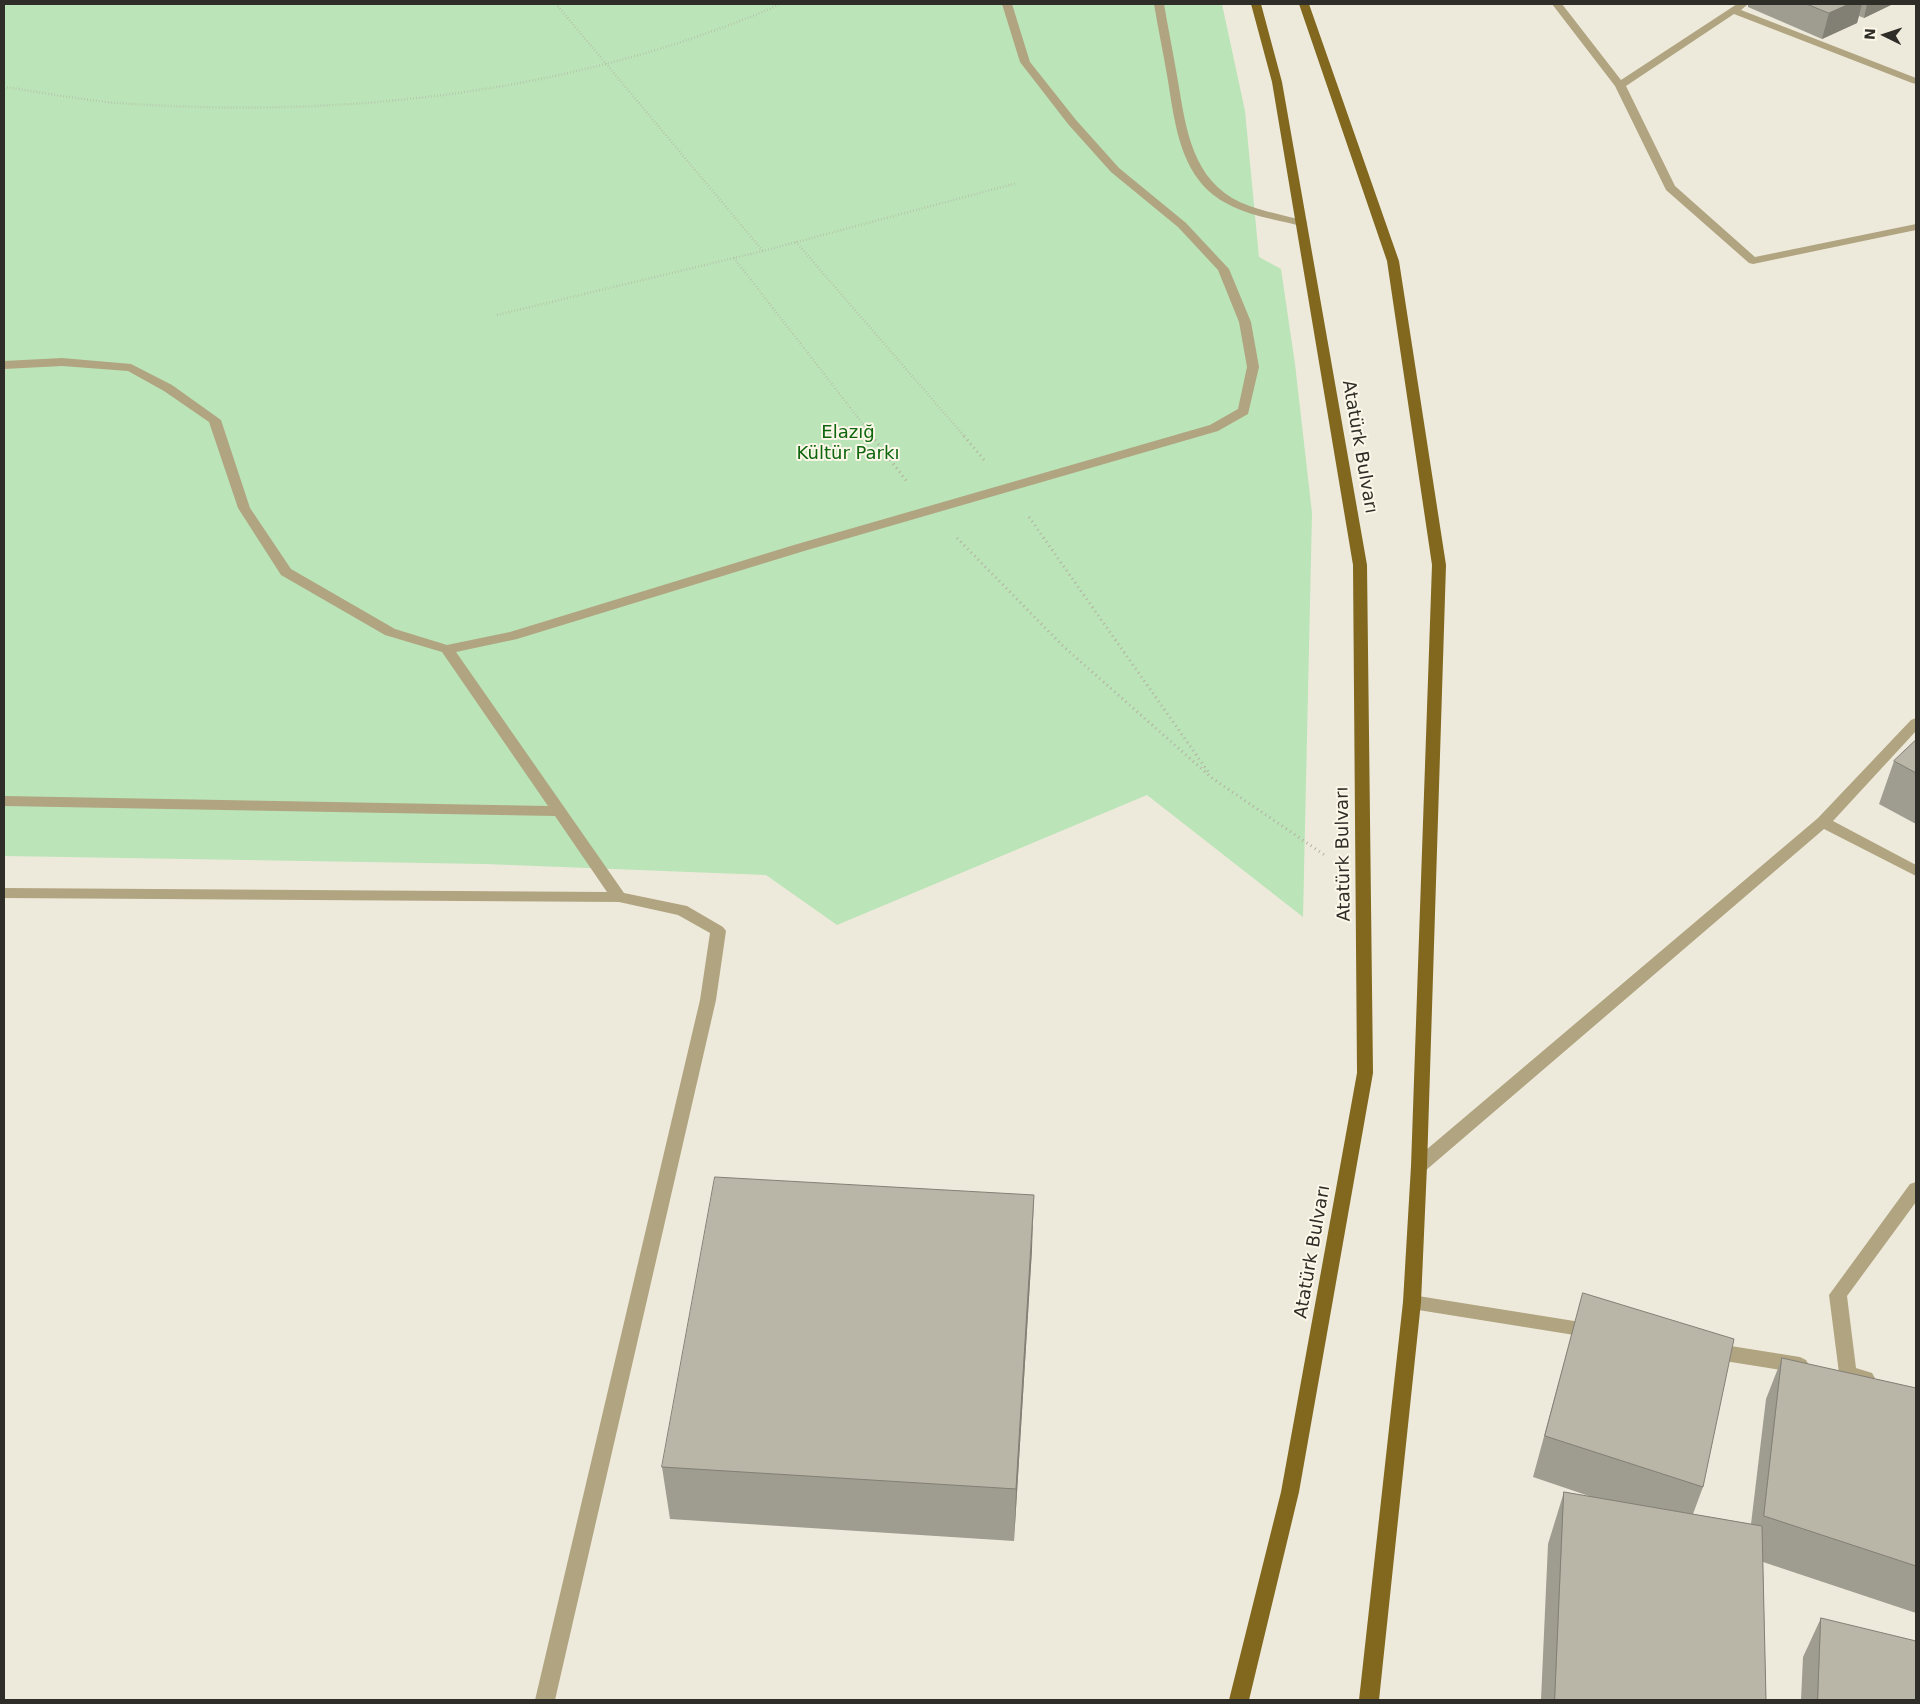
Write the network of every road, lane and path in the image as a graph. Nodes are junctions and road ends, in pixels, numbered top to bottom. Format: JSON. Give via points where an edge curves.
{"nodes":[{"id":1,"x":556,"y":4,"type":"edge"},
{"id":2,"x":781,"y":4,"type":"edge"},
{"id":3,"x":1007,"y":4,"type":"edge"},
{"id":4,"x":1159,"y":4,"type":"edge"},
{"id":5,"x":1256,"y":4,"type":"edge"},
{"id":6,"x":1304,"y":4,"type":"edge"},
{"id":7,"x":1556,"y":4,"type":"edge"},
{"id":8,"x":1743,"y":4,"type":"edge"},
{"id":9,"x":1734,"y":11,"type":"junction"},
{"id":10,"x":608,"y":63,"type":"junction"},
{"id":11,"x":1916,"y":80,"type":"edge"},
{"id":12,"x":1620,"y":85,"type":"junction"},
{"id":13,"x":4,"y":87,"type":"edge"},
{"id":14,"x":1017,"y":183,"type":"dead end"},
{"id":15,"x":1301,"y":223,"type":"junction"},
{"id":16,"x":1916,"y":227,"type":"edge"},
{"id":17,"x":763,"y":251,"type":"junction"},
{"id":18,"x":497,"y":315,"type":"dead end"},
{"id":19,"x":4,"y":365,"type":"edge"},
{"id":20,"x":447,"y":649,"type":"junction"},
{"id":21,"x":1916,"y":724,"type":"edge"},
{"id":22,"x":1212,"y":778,"type":"dead end"},
{"id":23,"x":4,"y":801,"type":"edge"},
{"id":24,"x":559,"y":811,"type":"junction"},
{"id":25,"x":1823,"y":822,"type":"junction"},
{"id":26,"x":1916,"y":871,"type":"edge"},
{"id":27,"x":1363,"y":882,"type":"junction"},
{"id":28,"x":4,"y":893,"type":"edge"},
{"id":29,"x":619,"y":897,"type":"junction"},
{"id":30,"x":1419,"y":1166,"type":"junction"},
{"id":31,"x":1916,"y":1189,"type":"edge"},
{"id":32,"x":1412,"y":1302,"type":"junction"},
{"id":33,"x":1606,"y":1334,"type":"edge"},
{"id":34,"x":1693,"y":1348,"type":"edge"},
{"id":35,"x":1848,"y":1373,"type":"junction"},
{"id":36,"x":1882,"y":1382,"type":"edge"},
{"id":37,"x":545,"y":1700,"type":"edge"},
{"id":38,"x":1239,"y":1700,"type":"edge"},
{"id":39,"x":1369,"y":1700,"type":"edge"}],
"edges":[{"from":1,"to":10,"type":"path"},
{"from":2,"to":10,"type":"path","via":[[738,23],[630,59]]},
{"from":3,"to":20,"type":"street","via":[[1025,62],[1072,122],[1115,170],[1182,225],[1222,269],[1245,322],[1253,367],[1244,411],[1214,428],[800,548],[512,636]]},
{"from":4,"to":15,"type":"street","via":[[1181,128],[1192,158],[1207,183],[1229,201]]},
{"from":5,"to":15,"type":"main road","name":"Atatürk Bulvarı","via":[[1277,82]]},
{"from":6,"to":30,"type":"main road","via":[[1394,261],[1439,565]]},
{"from":7,"to":12,"type":"street"},
{"from":8,"to":9,"type":"street"},
{"from":9,"to":11,"type":"street"},
{"from":9,"to":12,"type":"street"},
{"from":10,"to":13,"type":"path","via":[[508,85],[376,103],[262,108],[116,103]]},
{"from":10,"to":17,"type":"path"},
{"from":12,"to":16,"type":"street","via":[[1670,188],[1753,261]]},
{"from":14,"to":17,"type":"path"},
{"from":15,"to":27,"type":"main road","name":"Atatürk Bulvarı","via":[[1360,565]]},
{"from":17,"to":18,"type":"path"},
{"from":19,"to":20,"type":"street","via":[[62,362],[131,368],[168,388],[215,420],[244,508],[286,572],[390,632]]},
{"from":20,"to":24,"type":"street"},
{"from":21,"to":25,"type":"street"},
{"from":22,"to":27,"type":"path"},
{"from":23,"to":24,"type":"street"},
{"from":24,"to":29,"type":"street"},
{"from":25,"to":26,"type":"street"},
{"from":25,"to":30,"type":"street"},
{"from":27,"to":38,"type":"main road","name":"Atatürk Bulvarı","via":[[1364,1072],[1290,1492]]},
{"from":28,"to":29,"type":"street"},
{"from":29,"to":37,"type":"street","via":[[682,910],[718,931],[708,1000]]},
{"from":30,"to":32,"type":"main road"},
{"from":31,"to":35,"type":"street","via":[[1838,1295]]},
{"from":32,"to":33,"type":"street"},
{"from":32,"to":39,"type":"main road"},
{"from":34,"to":35,"type":"street"},
{"from":35,"to":36,"type":"street"}]}
